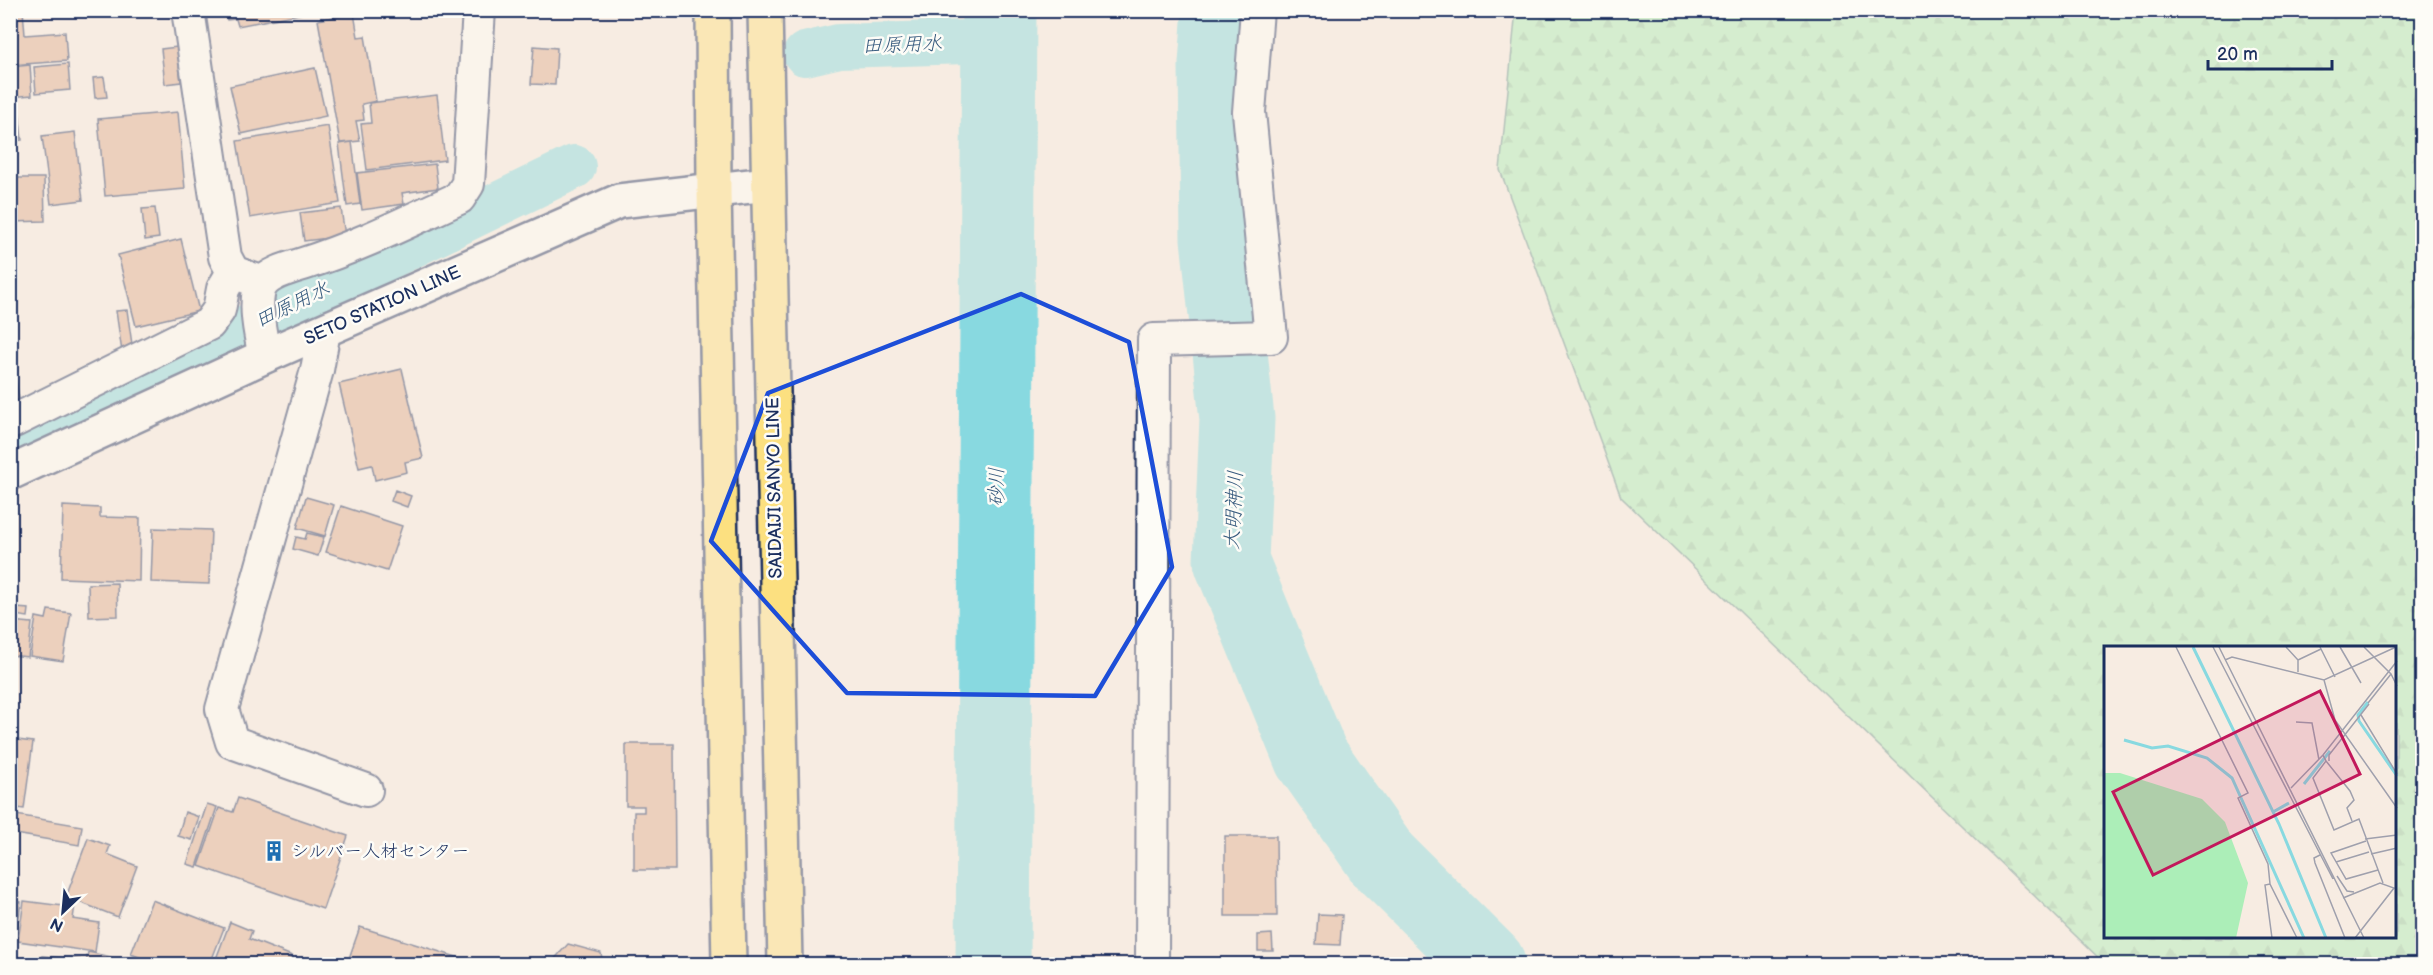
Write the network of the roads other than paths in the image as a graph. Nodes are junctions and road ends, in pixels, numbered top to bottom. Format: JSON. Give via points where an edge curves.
{"nodes":[{"id":1,"x":188,"y":10,"type":"edge"},
{"id":2,"x":479,"y":10,"type":"edge"},
{"id":3,"x":713,"y":10,"type":"edge"},
{"id":4,"x":765,"y":10,"type":"edge"},
{"id":5,"x":1257,"y":10,"type":"edge"},
{"id":6,"x":768,"y":184,"type":"junction"},
{"id":7,"x":714,"y":191,"type":"junction"},
{"id":8,"x":233,"y":272,"type":"junction"},
{"id":9,"x":260,"y":289,"type":"junction"},
{"id":10,"x":324,"y":331,"type":"junction"},
{"id":11,"x":263,"y":346,"type":"junction"},
{"id":12,"x":10,"y":423,"type":"edge"},
{"id":13,"x":10,"y":472,"type":"edge"},
{"id":14,"x":366,"y":790,"type":"dead end"},
{"id":15,"x":729,"y":964,"type":"edge"},
{"id":16,"x":785,"y":964,"type":"edge"},
{"id":17,"x":1152,"y":964,"type":"edge"}],
"edges":[{"from":1,"to":8,"type":"street","via":[[225,257]]},
{"from":2,"to":9,"type":"street","via":[[468,184],[459,198],[346,251],[285,270]]},
{"from":3,"to":7,"type":"main road"},
{"from":4,"to":6,"type":"main road","name":"SAIDAIJI SANYO LINE"},
{"from":5,"to":17,"type":"street","via":[[1249,112],[1271,337],[1154,340]]},
{"from":6,"to":7,"type":"main road","name":"SETO STATION LINE"},
{"from":6,"to":16,"type":"main road","name":"SAIDAIJI SANYO LINE"},
{"from":7,"to":10,"type":"main road","name":"SETO STATION LINE","via":[[619,201]]},
{"from":7,"to":15,"type":"main road"},
{"from":8,"to":9,"type":"street"},
{"from":8,"to":12,"type":"street","via":[[223,289],[219,310],[209,324]]},
{"from":9,"to":11,"type":"street"},
{"from":10,"to":11,"type":"main road","name":"SETO STATION LINE"},
{"from":10,"to":14,"type":"street","via":[[317,370],[222,709],[232,742]]},
{"from":11,"to":13,"type":"main road","name":"SETO STATION LINE"}]}
